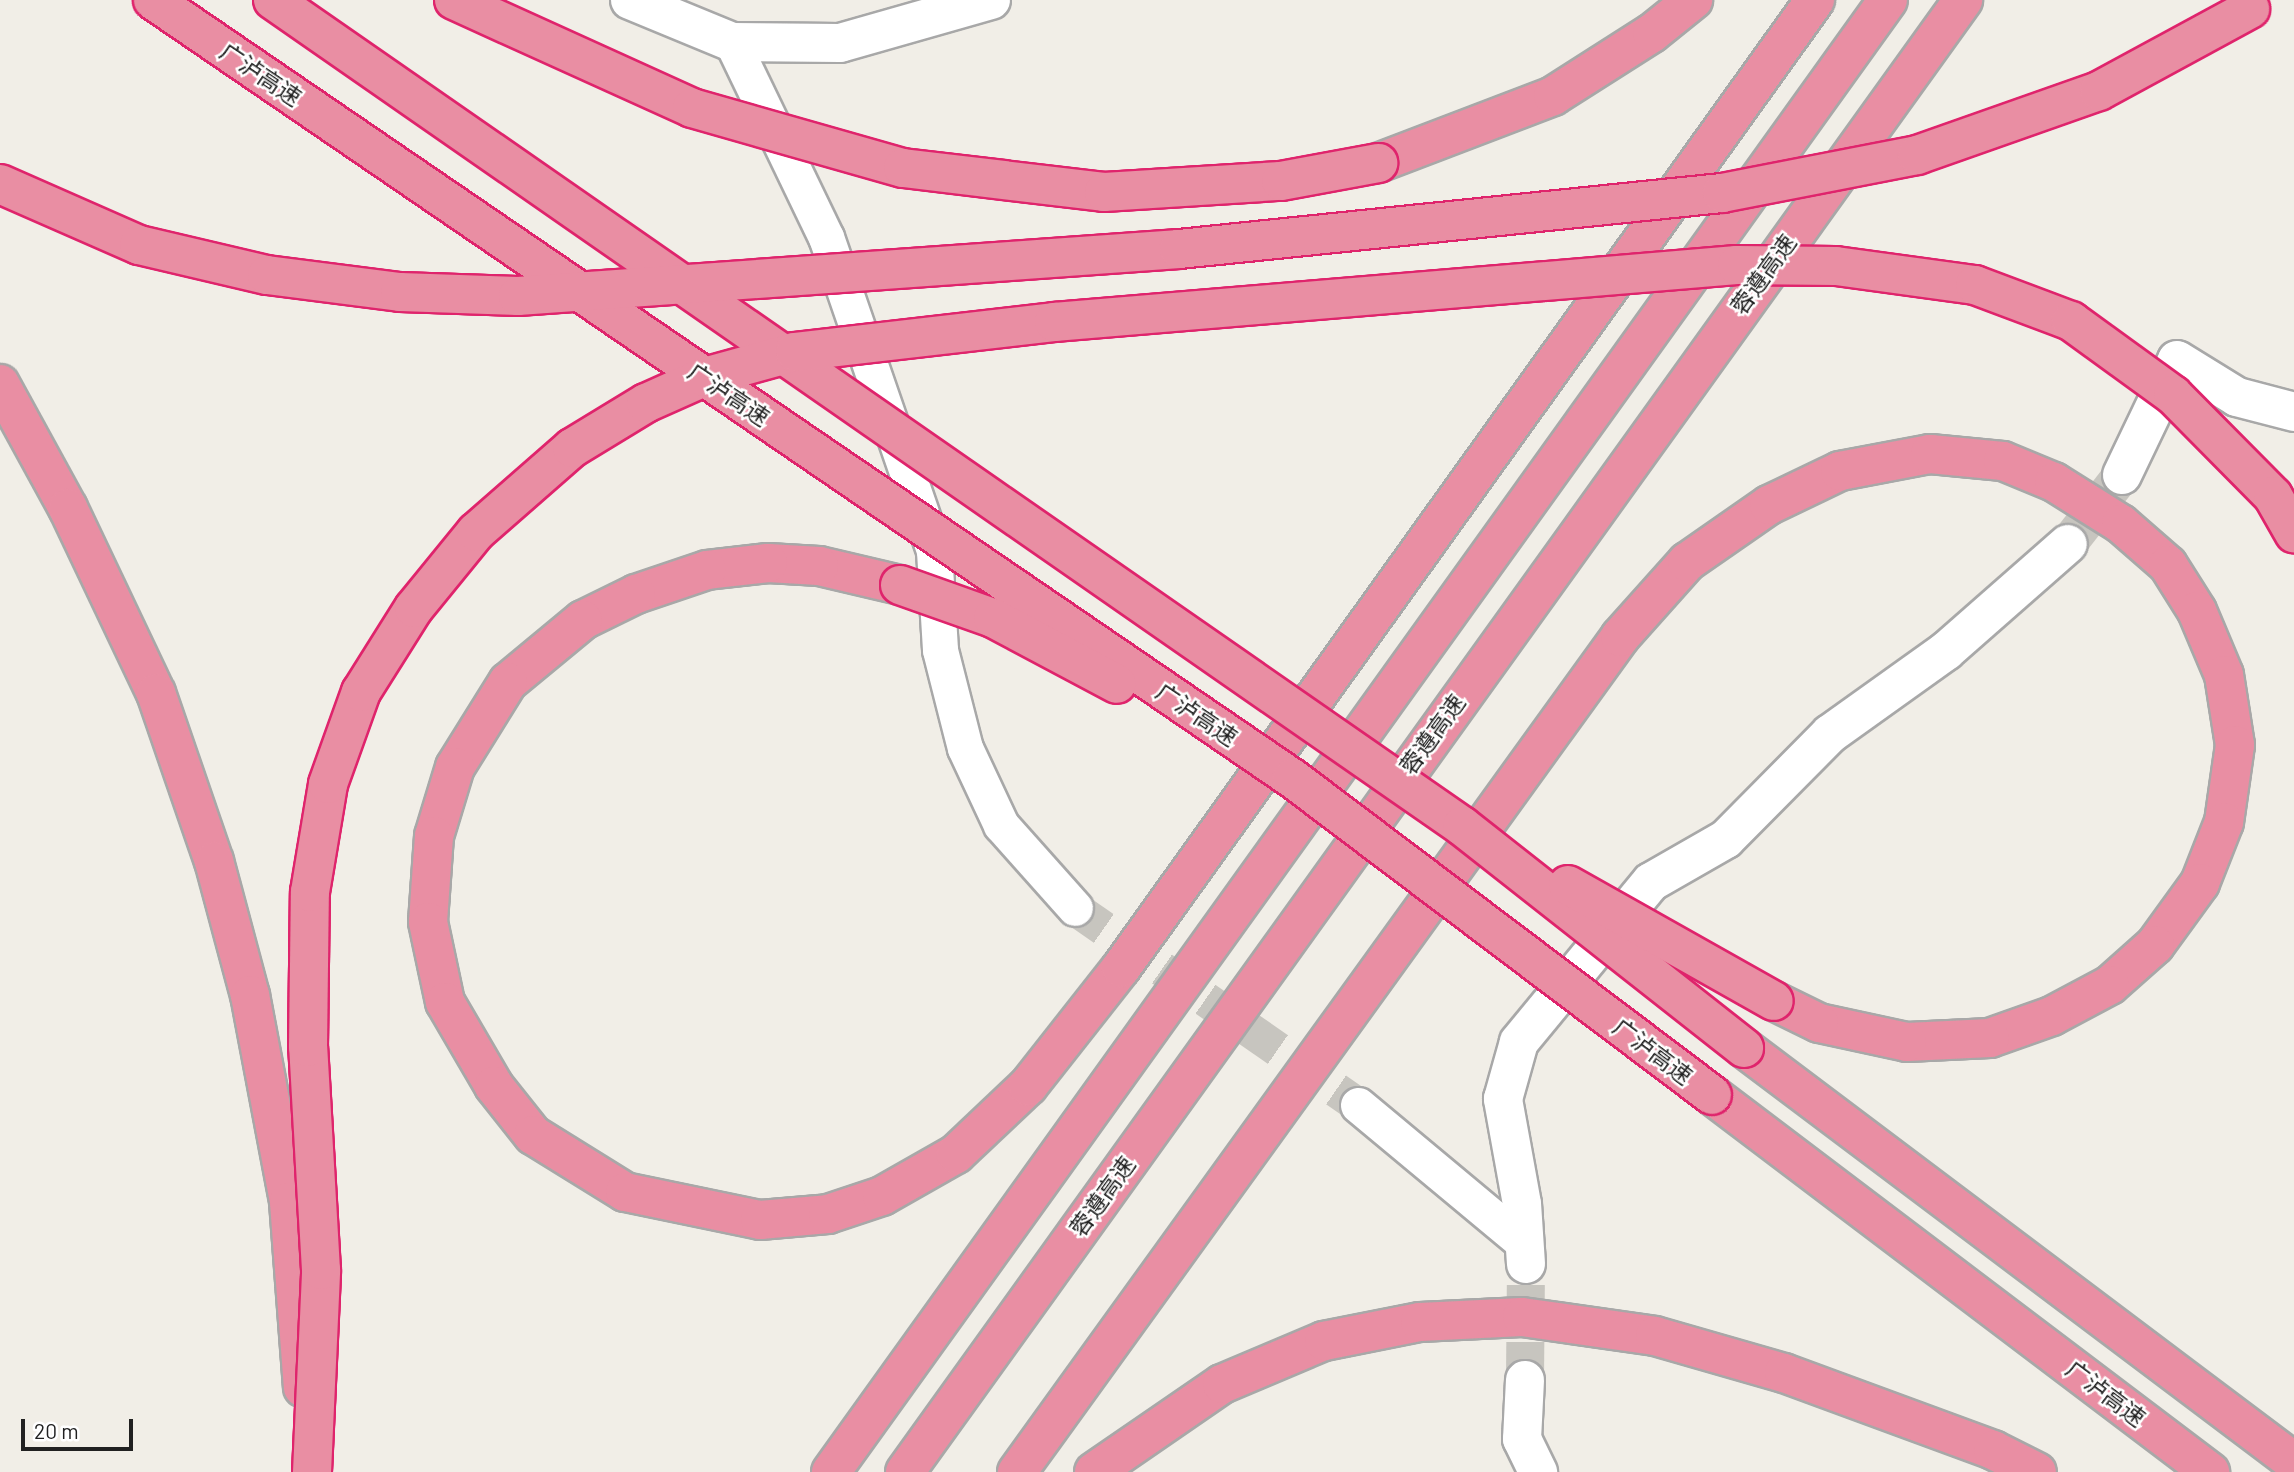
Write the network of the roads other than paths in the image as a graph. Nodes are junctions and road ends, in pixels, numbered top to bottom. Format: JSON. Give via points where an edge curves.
{"nodes":[{"id":1,"x":153,"y":0,"type":"edge"},
{"id":2,"x":273,"y":0,"type":"edge"},
{"id":3,"x":454,"y":0,"type":"edge"},
{"id":4,"x":630,"y":0,"type":"edge"},
{"id":5,"x":991,"y":0,"type":"edge"},
{"id":6,"x":1693,"y":0,"type":"edge"},
{"id":7,"x":1815,"y":0,"type":"edge"},
{"id":8,"x":1888,"y":0,"type":"edge"},
{"id":9,"x":1963,"y":0,"type":"edge"},
{"id":10,"x":2255,"y":4,"type":"edge"},
{"id":11,"x":732,"y":42,"type":"junction"},
{"id":12,"x":0,"y":184,"type":"edge"},
{"id":13,"x":0,"y":384,"type":"edge"},
{"id":14,"x":2294,"y":412,"type":"edge"},
{"id":15,"x":2122,"y":475,"type":"tunnel mouth"},
{"id":16,"x":2294,"y":533,"type":"edge"},
{"id":17,"x":2068,"y":544,"type":"tunnel mouth"},
{"id":18,"x":1292,"y":778,"type":"junction"},
{"id":19,"x":1462,"y":826,"type":"junction"},
{"id":20,"x":1074,"y":908,"type":"tunnel mouth"},
{"id":21,"x":1358,"y":1105,"type":"tunnel mouth"},
{"id":22,"x":1525,"y":1254,"type":"joint"},
{"id":23,"x":1525,"y":1380,"type":"tunnel mouth"},
{"id":24,"x":2294,"y":1462,"type":"edge"},
{"id":25,"x":310,"y":1472,"type":"edge"},
{"id":26,"x":831,"y":1472,"type":"edge"},
{"id":27,"x":905,"y":1472,"type":"edge"},
{"id":28,"x":1017,"y":1472,"type":"edge"},
{"id":29,"x":1094,"y":1472,"type":"edge"},
{"id":30,"x":1538,"y":1472,"type":"edge"},
{"id":31,"x":2037,"y":1472,"type":"edge"},
{"id":32,"x":2210,"y":1472,"type":"edge"}],
"edges":[{"from":1,"to":18,"type":"highway","name":"广泸高速","bridge":true},
{"from":2,"to":19,"type":"highway","bridge":true},
{"from":3,"to":6,"type":"highway","bridge":true,"via":[[692,108],[903,167],[1104,192],[1281,181],[1378,163],[1553,96],[1652,33]]},
{"from":4,"to":11,"type":"street"},
{"from":5,"to":11,"type":"street","via":[[840,43]]},
{"from":7,"to":18,"type":"highway","bridge":true,"via":[[1121,968],[1028,1086],[956,1154],[883,1196],[828,1214],[760,1220],[625,1192],[533,1135],[494,1086],[445,1002],[428,922],[434,836],[455,767],[508,682],[583,620],[636,594],[707,570],[768,563],[819,566],[900,584],[993,618]]},
{"from":8,"to":26,"type":"highway"},
{"from":9,"to":27,"type":"highway","name":"蓉遵高速"},
{"from":10,"to":12,"type":"highway","bridge":true,"via":[[2099,91],[1917,155],[1722,192],[1178,249],[518,296],[400,292],[267,275],[139,245]]},
{"from":11,"to":20,"type":"street","via":[[826,237],[934,551],[940,650],[964,748],[1001,825]]},
{"from":13,"to":25,"type":"highway","bridge":true,"via":[[68,508],[156,693],[214,861],[250,995],[289,1202]]},
{"from":14,"to":15,"type":"street","via":[[2237,397],[2177,360]]},
{"from":16,"to":25,"type":"highway","bridge":true,"via":[[2273,496],[2173,395],[2071,321],[1975,285],[1836,266],[1737,265],[1054,322],[795,352],[704,377],[646,403],[572,448],[476,532],[414,608],[361,692],[328,784],[310,892],[308,1046],[321,1270]]},
{"from":17,"to":22,"type":"street","via":[[1946,651],[1830,734],[1726,839],[1651,882],[1519,1042],[1503,1099]]},
{"from":18,"to":32,"type":"highway","name":"广泸高速","bridge":true},
{"from":19,"to":24,"type":"highway","bridge":true,"via":[[1744,1048]]},
{"from":19,"to":28,"type":"highway","bridge":true,"via":[[1774,1001],[1819,1023],[1907,1042],[1990,1038],[2052,1016],[2110,985],[2155,946],[2200,883],[2224,822],[2235,745],[2224,675],[2197,611],[2168,565],[2121,524],[2054,482],[2003,461],[1930,454],[1840,471],[1769,505],[1687,562],[1620,638]]},
{"from":21,"to":22,"type":"street"},
{"from":23,"to":30,"type":"street","via":[[1522,1439]]},
{"from":29,"to":31,"type":"highway","via":[[1222,1384],[1324,1341],[1420,1322],[1522,1317],[1654,1336],[1784,1373],[1993,1450]]}]}
